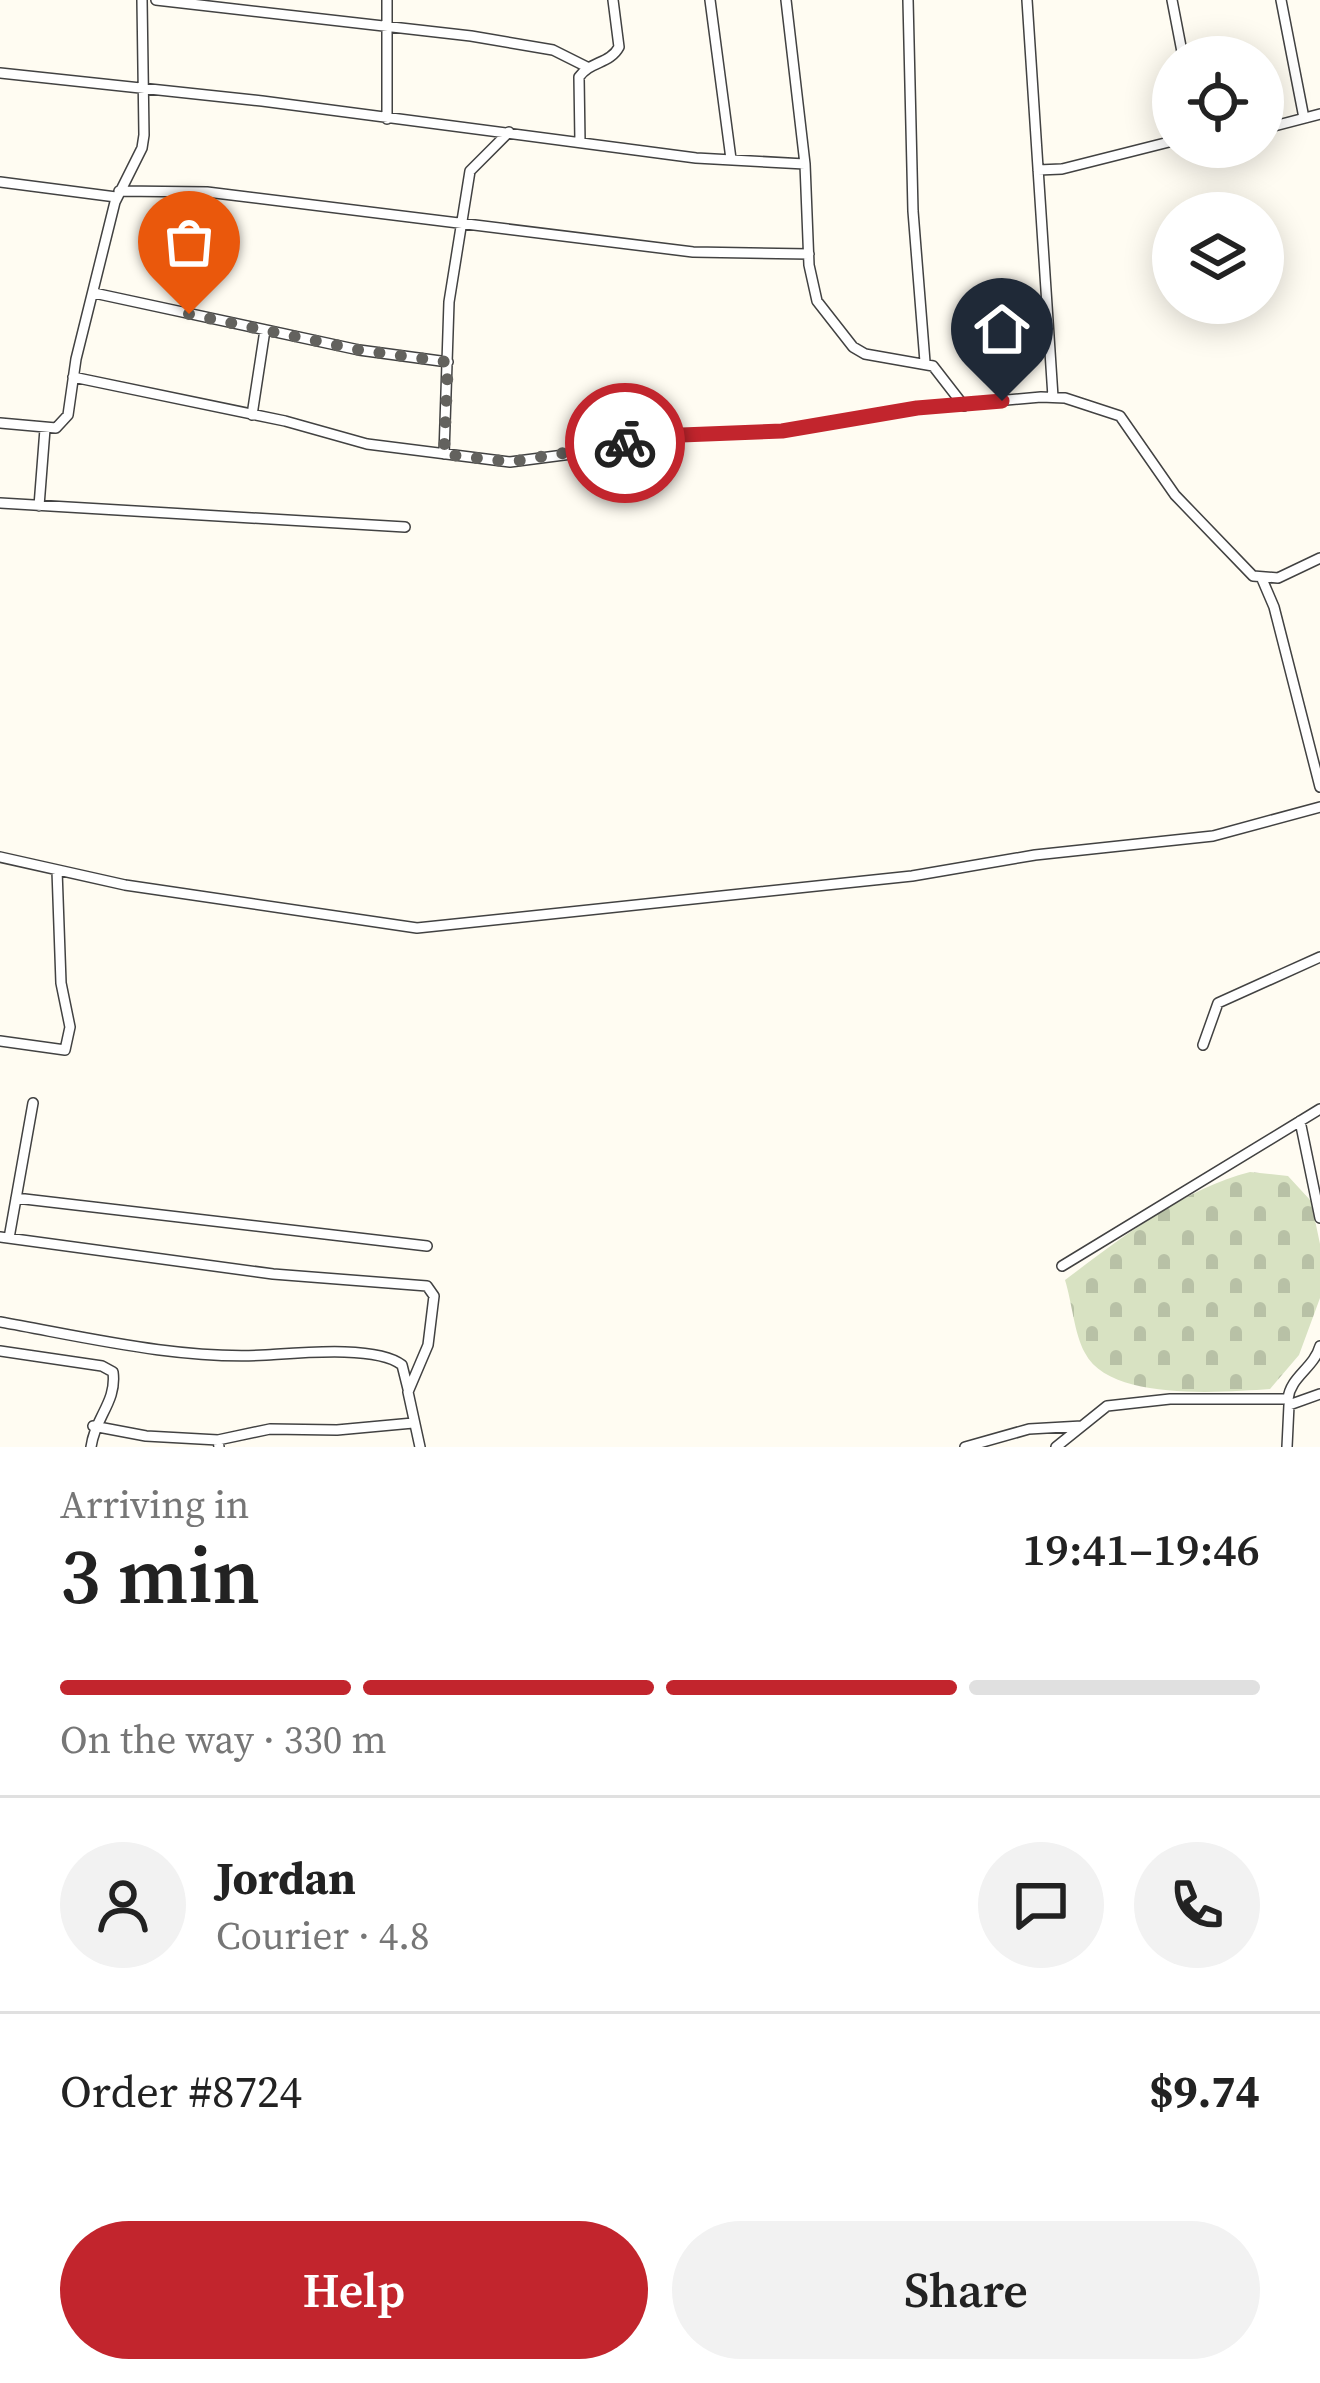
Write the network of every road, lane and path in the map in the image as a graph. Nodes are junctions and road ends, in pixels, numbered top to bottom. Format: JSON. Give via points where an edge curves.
{"nodes":[{"id":1,"x":142,"y":0,"type":"edge"},
{"id":2,"x":156,"y":0,"type":"edge"},
{"id":3,"x":264,"y":0,"type":"edge"},
{"id":4,"x":387,"y":0,"type":"edge"},
{"id":5,"x":613,"y":0,"type":"edge"},
{"id":6,"x":710,"y":0,"type":"edge"},
{"id":7,"x":786,"y":0,"type":"edge"},
{"id":8,"x":908,"y":0,"type":"edge"},
{"id":9,"x":1027,"y":0,"type":"edge"},
{"id":10,"x":1172,"y":0,"type":"edge"},
{"id":11,"x":1281,"y":0,"type":"edge"},
{"id":12,"x":265,"y":13,"type":"junction"},
{"id":13,"x":389,"y":25,"type":"junction"},
{"id":14,"x":1179,"y":36,"type":"edge"},
{"id":15,"x":587,"y":67,"type":"junction"},
{"id":16,"x":0,"y":73,"type":"edge"},
{"id":17,"x":144,"y":90,"type":"junction"},
{"id":18,"x":1320,"y":114,"type":"edge"},
{"id":19,"x":1304,"y":118,"type":"junction"},
{"id":20,"x":387,"y":119,"type":"junction"},
{"id":21,"x":1284,"y":123,"type":"edge"},
{"id":22,"x":509,"y":132,"type":"junction"},
{"id":23,"x":580,"y":142,"type":"junction"},
{"id":24,"x":1152,"y":146,"type":"edge"},
{"id":25,"x":730,"y":159,"type":"junction"},
{"id":26,"x":805,"y":164,"type":"junction"},
{"id":27,"x":1038,"y":170,"type":"junction"},
{"id":28,"x":0,"y":182,"type":"edge"},
{"id":29,"x":118,"y":194,"type":"junction"},
{"id":30,"x":465,"y":221,"type":"junction"},
{"id":31,"x":809,"y":254,"type":"junction"},
{"id":32,"x":94,"y":293,"type":"junction"},
{"id":33,"x":265,"y":330,"type":"junction"},
{"id":34,"x":448,"y":362,"type":"junction"},
{"id":35,"x":925,"y":362,"type":"junction"},
{"id":36,"x":73,"y":377,"type":"junction"},
{"id":37,"x":1054,"y":397,"type":"junction"},
{"id":38,"x":964,"y":406,"type":"junction"},
{"id":39,"x":252,"y":415,"type":"junction"},
{"id":40,"x":0,"y":423,"type":"edge"},
{"id":41,"x":45,"y":429,"type":"junction"},
{"id":42,"x":444,"y":454,"type":"junction"},
{"id":43,"x":0,"y":503,"type":"edge"},
{"id":44,"x":39,"y":506,"type":"junction"},
{"id":45,"x":405,"y":526,"type":"dead end"},
{"id":46,"x":1320,"y":558,"type":"edge"},
{"id":47,"x":1262,"y":579,"type":"junction"},
{"id":48,"x":1320,"y":787,"type":"edge"},
{"id":49,"x":1320,"y":807,"type":"edge"},
{"id":50,"x":0,"y":857,"type":"edge"},
{"id":51,"x":57,"y":870,"type":"junction"},
{"id":52,"x":1320,"y":957,"type":"edge"},
{"id":53,"x":0,"y":1041,"type":"edge"},
{"id":54,"x":1203,"y":1045,"type":"dead end"},
{"id":55,"x":33,"y":1103,"type":"dead end"},
{"id":56,"x":1320,"y":1108,"type":"edge"},
{"id":57,"x":1300,"y":1121,"type":"junction"},
{"id":58,"x":16,"y":1198,"type":"junction"},
{"id":59,"x":1320,"y":1218,"type":"edge"},
{"id":60,"x":5,"y":1237,"type":"edge"},
{"id":61,"x":428,"y":1246,"type":"dead end"},
{"id":62,"x":1062,"y":1266,"type":"dead end"},
{"id":63,"x":0,"y":1322,"type":"edge"},
{"id":64,"x":1320,"y":1346,"type":"edge"},
{"id":65,"x":0,"y":1351,"type":"edge"},
{"id":66,"x":408,"y":1392,"type":"junction"},
{"id":67,"x":1320,"y":1394,"type":"edge"},
{"id":68,"x":1289,"y":1402,"type":"junction"},
{"id":69,"x":413,"y":1424,"type":"junction"},
{"id":70,"x":93,"y":1426,"type":"junction"},
{"id":71,"x":1082,"y":1426,"type":"junction"},
{"id":72,"x":219,"y":1443,"type":"edge"},
{"id":73,"x":91,"y":1447,"type":"edge"},
{"id":74,"x":419,"y":1447,"type":"edge"},
{"id":75,"x":965,"y":1447,"type":"edge"},
{"id":76,"x":1057,"y":1447,"type":"edge"},
{"id":77,"x":1287,"y":1447,"type":"edge"}],
"edges":[{"from":1,"to":17,"type":"street"},
{"from":2,"to":12,"type":"street"},
{"from":3,"to":12,"type":"street"},
{"from":4,"to":13,"type":"street"},
{"from":5,"to":15,"type":"street","via":[[619,47]]},
{"from":6,"to":25,"type":"street"},
{"from":7,"to":26,"type":"street"},
{"from":8,"to":35,"type":"street"},
{"from":9,"to":27,"type":"street"},
{"from":10,"to":14,"type":"street"},
{"from":11,"to":19,"type":"street"},
{"from":12,"to":13,"type":"street"},
{"from":13,"to":15,"type":"street","via":[[541,47]]},
{"from":13,"to":20,"type":"street"},
{"from":15,"to":23,"type":"street","via":[[577,84]]},
{"from":16,"to":17,"type":"street"},
{"from":17,"to":20,"type":"street"},
{"from":17,"to":29,"type":"street","via":[[142,148]]},
{"from":18,"to":19,"type":"street"},
{"from":19,"to":21,"type":"street"},
{"from":20,"to":22,"type":"street"},
{"from":22,"to":23,"type":"street"},
{"from":22,"to":30,"type":"street","via":[[470,171]]},
{"from":23,"to":25,"type":"street"},
{"from":24,"to":27,"type":"street"},
{"from":25,"to":26,"type":"street"},
{"from":26,"to":31,"type":"street"},
{"from":27,"to":37,"type":"street"},
{"from":28,"to":29,"type":"street"},
{"from":29,"to":30,"type":"street","via":[[207,192]]},
{"from":29,"to":32,"type":"street"},
{"from":30,"to":31,"type":"street","via":[[693,252]]},
{"from":30,"to":34,"type":"street","via":[[449,302]]},
{"from":31,"to":35,"type":"street","via":[[818,301],[853,347]]},
{"from":32,"to":33,"type":"street"},
{"from":32,"to":36,"type":"street"},
{"from":33,"to":34,"type":"street"},
{"from":33,"to":39,"type":"street"},
{"from":34,"to":42,"type":"street"},
{"from":35,"to":38,"type":"street"},
{"from":36,"to":39,"type":"street"},
{"from":36,"to":41,"type":"street","via":[[66,421]]},
{"from":37,"to":38,"type":"street"},
{"from":37,"to":47,"type":"street","via":[[1120,416],[1175,495]]},
{"from":38,"to":42,"type":"street","via":[[782,431],[656,436],[524,461]]},
{"from":39,"to":42,"type":"street"},
{"from":40,"to":41,"type":"street"},
{"from":41,"to":44,"type":"street"},
{"from":43,"to":44,"type":"street"},
{"from":44,"to":45,"type":"street"},
{"from":46,"to":47,"type":"street"},
{"from":47,"to":48,"type":"street"},
{"from":49,"to":51,"type":"street","via":[[1213,836],[426,927]]},
{"from":50,"to":51,"type":"street"},
{"from":51,"to":53,"type":"street","via":[[70,1027],[65,1050]]},
{"from":52,"to":54,"type":"street","via":[[1218,1003]]},
{"from":55,"to":58,"type":"street"},
{"from":56,"to":57,"type":"street"},
{"from":57,"to":59,"type":"street"},
{"from":57,"to":62,"type":"street"},
{"from":58,"to":60,"type":"street"},
{"from":58,"to":61,"type":"street"},
{"from":60,"to":66,"type":"street","via":[[428,1286],[434,1297],[426,1357]]},
{"from":63,"to":66,"type":"street","via":[[157,1348],[391,1358],[402,1365]]},
{"from":64,"to":68,"type":"street","via":[[1292,1384]]},
{"from":65,"to":70,"type":"street","via":[[112,1372],[110,1402]]},
{"from":66,"to":69,"type":"street"},
{"from":67,"to":68,"type":"street"},
{"from":68,"to":71,"type":"street","via":[[1124,1402]]},
{"from":68,"to":77,"type":"street"},
{"from":69,"to":72,"type":"street","via":[[270,1430]]},
{"from":69,"to":74,"type":"street"},
{"from":70,"to":72,"type":"street"},
{"from":70,"to":73,"type":"street"},
{"from":71,"to":75,"type":"street","via":[[1030,1429]]},
{"from":71,"to":76,"type":"street"}]}
